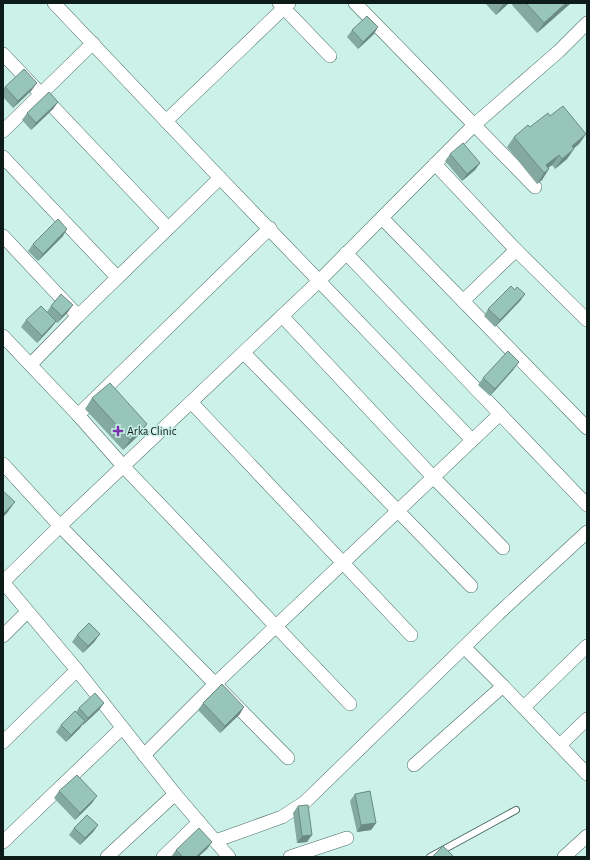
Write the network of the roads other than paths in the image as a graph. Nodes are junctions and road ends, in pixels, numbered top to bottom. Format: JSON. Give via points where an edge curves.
{"nodes":[{"id":1,"x":54,"y":3,"type":"edge"},
{"id":2,"x":355,"y":3,"type":"edge"},
{"id":3,"x":284,"y":5,"type":"edge"},
{"id":4,"x":587,"y":23,"type":"edge"},
{"id":5,"x":93,"y":43,"type":"junction"},
{"id":6,"x":3,"y":54,"type":"edge"},
{"id":7,"x":330,"y":56,"type":"dead end"},
{"id":8,"x":42,"y":94,"type":"junction"},
{"id":9,"x":166,"y":121,"type":"junction"},
{"id":10,"x":474,"y":125,"type":"junction"},
{"id":11,"x":3,"y":131,"type":"edge"},
{"id":12,"x":3,"y":157,"type":"edge"},
{"id":13,"x":435,"y":164,"type":"junction"},
{"id":14,"x":220,"y":178,"type":"junction"},
{"id":15,"x":535,"y":187,"type":"dead end"},
{"id":16,"x":382,"y":218,"type":"junction"},
{"id":17,"x":168,"y":228,"type":"junction"},
{"id":18,"x":270,"y":228,"type":"junction"},
{"id":19,"x":3,"y":236,"type":"edge"},
{"id":20,"x":516,"y":250,"type":"junction"},
{"id":21,"x":346,"y":253,"type":"junction"},
{"id":22,"x":118,"y":277,"type":"junction"},
{"id":23,"x":320,"y":280,"type":"junction"},
{"id":24,"x":463,"y":301,"type":"junction"},
{"id":25,"x":78,"y":316,"type":"junction"},
{"id":26,"x":282,"y":316,"type":"junction"},
{"id":27,"x":587,"y":320,"type":"edge"},
{"id":28,"x":3,"y":336,"type":"edge"},
{"id":29,"x":244,"y":353,"type":"junction"},
{"id":30,"x":31,"y":364,"type":"junction"},
{"id":31,"x":191,"y":402,"type":"junction"},
{"id":32,"x":500,"y":414,"type":"junction"},
{"id":33,"x":78,"y":415,"type":"junction"},
{"id":34,"x":587,"y":428,"type":"edge"},
{"id":35,"x":472,"y":440,"type":"junction"},
{"id":36,"x":3,"y":464,"type":"edge"},
{"id":37,"x":124,"y":467,"type":"junction"},
{"id":38,"x":433,"y":477,"type":"junction"},
{"id":39,"x":587,"y":505,"type":"edge"},
{"id":40,"x":396,"y":511,"type":"junction"},
{"id":41,"x":60,"y":526,"type":"junction"},
{"id":42,"x":587,"y":532,"type":"edge"},
{"id":43,"x":503,"y":548,"type":"dead end"},
{"id":44,"x":342,"y":564,"type":"junction"},
{"id":45,"x":3,"y":582,"type":"edge"},
{"id":46,"x":470,"y":586,"type":"dead end"},
{"id":47,"x":27,"y":612,"type":"junction"},
{"id":48,"x":276,"y":627,"type":"junction"},
{"id":49,"x":3,"y":636,"type":"edge"},
{"id":50,"x":411,"y":636,"type":"dead end"},
{"id":51,"x":587,"y":646,"type":"edge"},
{"id":52,"x":465,"y":648,"type":"junction"},
{"id":53,"x":77,"y":670,"type":"junction"},
{"id":54,"x":215,"y":684,"type":"junction"},
{"id":55,"x":503,"y":686,"type":"junction"},
{"id":56,"x":350,"y":704,"type":"dead end"},
{"id":57,"x":524,"y":707,"type":"junction"},
{"id":58,"x":587,"y":719,"type":"edge"},
{"id":59,"x":122,"y":728,"type":"junction"},
{"id":60,"x":3,"y":742,"type":"edge"},
{"id":61,"x":560,"y":745,"type":"junction"},
{"id":62,"x":144,"y":755,"type":"junction"},
{"id":63,"x":288,"y":758,"type":"dead end"},
{"id":64,"x":414,"y":765,"type":"dead end"},
{"id":65,"x":587,"y":774,"type":"edge"},
{"id":66,"x":175,"y":794,"type":"junction"},
{"id":67,"x":516,"y":810,"type":"dead end"},
{"id":68,"x":199,"y":822,"type":"junction"},
{"id":69,"x":587,"y":836,"type":"edge"},
{"id":70,"x":347,"y":838,"type":"dead end"},
{"id":71,"x":215,"y":841,"type":"junction"},
{"id":72,"x":3,"y":842,"type":"edge"},
{"id":73,"x":107,"y":857,"type":"edge"},
{"id":74,"x":163,"y":857,"type":"edge"},
{"id":75,"x":228,"y":857,"type":"edge"},
{"id":76,"x":290,"y":857,"type":"edge"},
{"id":77,"x":430,"y":857,"type":"edge"},
{"id":78,"x":564,"y":857,"type":"edge"}],
"edges":[{"from":1,"to":5,"type":"street"},
{"from":2,"to":10,"type":"street"},
{"from":3,"to":7,"type":"street"},
{"from":3,"to":9,"type":"street"},
{"from":4,"to":10,"type":"street","via":[[559,51]]},
{"from":5,"to":8,"type":"street"},
{"from":5,"to":9,"type":"street"},
{"from":6,"to":8,"type":"street"},
{"from":8,"to":11,"type":"street"},
{"from":8,"to":17,"type":"street"},
{"from":9,"to":14,"type":"street"},
{"from":10,"to":13,"type":"street"},
{"from":10,"to":15,"type":"street"},
{"from":12,"to":22,"type":"street"},
{"from":13,"to":16,"type":"street"},
{"from":13,"to":20,"type":"street"},
{"from":14,"to":17,"type":"street"},
{"from":14,"to":18,"type":"street"},
{"from":16,"to":21,"type":"street"},
{"from":16,"to":24,"type":"street"},
{"from":17,"to":22,"type":"street"},
{"from":18,"to":23,"type":"street"},
{"from":18,"to":33,"type":"street"},
{"from":19,"to":25,"type":"street"},
{"from":20,"to":24,"type":"street"},
{"from":20,"to":27,"type":"street"},
{"from":21,"to":23,"type":"street"},
{"from":21,"to":32,"type":"street"},
{"from":22,"to":25,"type":"street"},
{"from":23,"to":26,"type":"street"},
{"from":23,"to":35,"type":"street"},
{"from":24,"to":34,"type":"street"},
{"from":25,"to":30,"type":"street"},
{"from":26,"to":29,"type":"street"},
{"from":26,"to":38,"type":"street"},
{"from":28,"to":30,"type":"street"},
{"from":29,"to":31,"type":"street"},
{"from":29,"to":40,"type":"street"},
{"from":30,"to":33,"type":"street"},
{"from":31,"to":37,"type":"street"},
{"from":31,"to":44,"type":"street"},
{"from":32,"to":35,"type":"street"},
{"from":32,"to":39,"type":"street"},
{"from":33,"to":37,"type":"street"},
{"from":35,"to":38,"type":"street"},
{"from":36,"to":41,"type":"street"},
{"from":37,"to":41,"type":"street"},
{"from":37,"to":48,"type":"street"},
{"from":38,"to":40,"type":"street"},
{"from":38,"to":43,"type":"street"},
{"from":40,"to":44,"type":"street"},
{"from":40,"to":46,"type":"street"},
{"from":41,"to":45,"type":"street"},
{"from":41,"to":54,"type":"street"},
{"from":42,"to":52,"type":"street"},
{"from":44,"to":48,"type":"street"},
{"from":44,"to":50,"type":"street"},
{"from":45,"to":47,"type":"street"},
{"from":47,"to":49,"type":"street"},
{"from":47,"to":53,"type":"street"},
{"from":48,"to":54,"type":"street"},
{"from":48,"to":56,"type":"street"},
{"from":51,"to":57,"type":"street"},
{"from":52,"to":55,"type":"street"},
{"from":52,"to":71,"type":"street","via":[[298,808],[282,817]]},
{"from":53,"to":59,"type":"street"},
{"from":53,"to":60,"type":"street"},
{"from":54,"to":62,"type":"street"},
{"from":54,"to":63,"type":"street"},
{"from":55,"to":57,"type":"street"},
{"from":55,"to":64,"type":"street"},
{"from":57,"to":61,"type":"street"},
{"from":58,"to":61,"type":"street"},
{"from":59,"to":62,"type":"street"},
{"from":59,"to":72,"type":"street"},
{"from":61,"to":65,"type":"street"},
{"from":62,"to":66,"type":"street"},
{"from":66,"to":68,"type":"street"},
{"from":66,"to":73,"type":"street"},
{"from":67,"to":77,"type":"lane"},
{"from":68,"to":71,"type":"street"},
{"from":68,"to":74,"type":"street"},
{"from":69,"to":78,"type":"street"},
{"from":70,"to":76,"type":"street"},
{"from":71,"to":75,"type":"street"}]}
